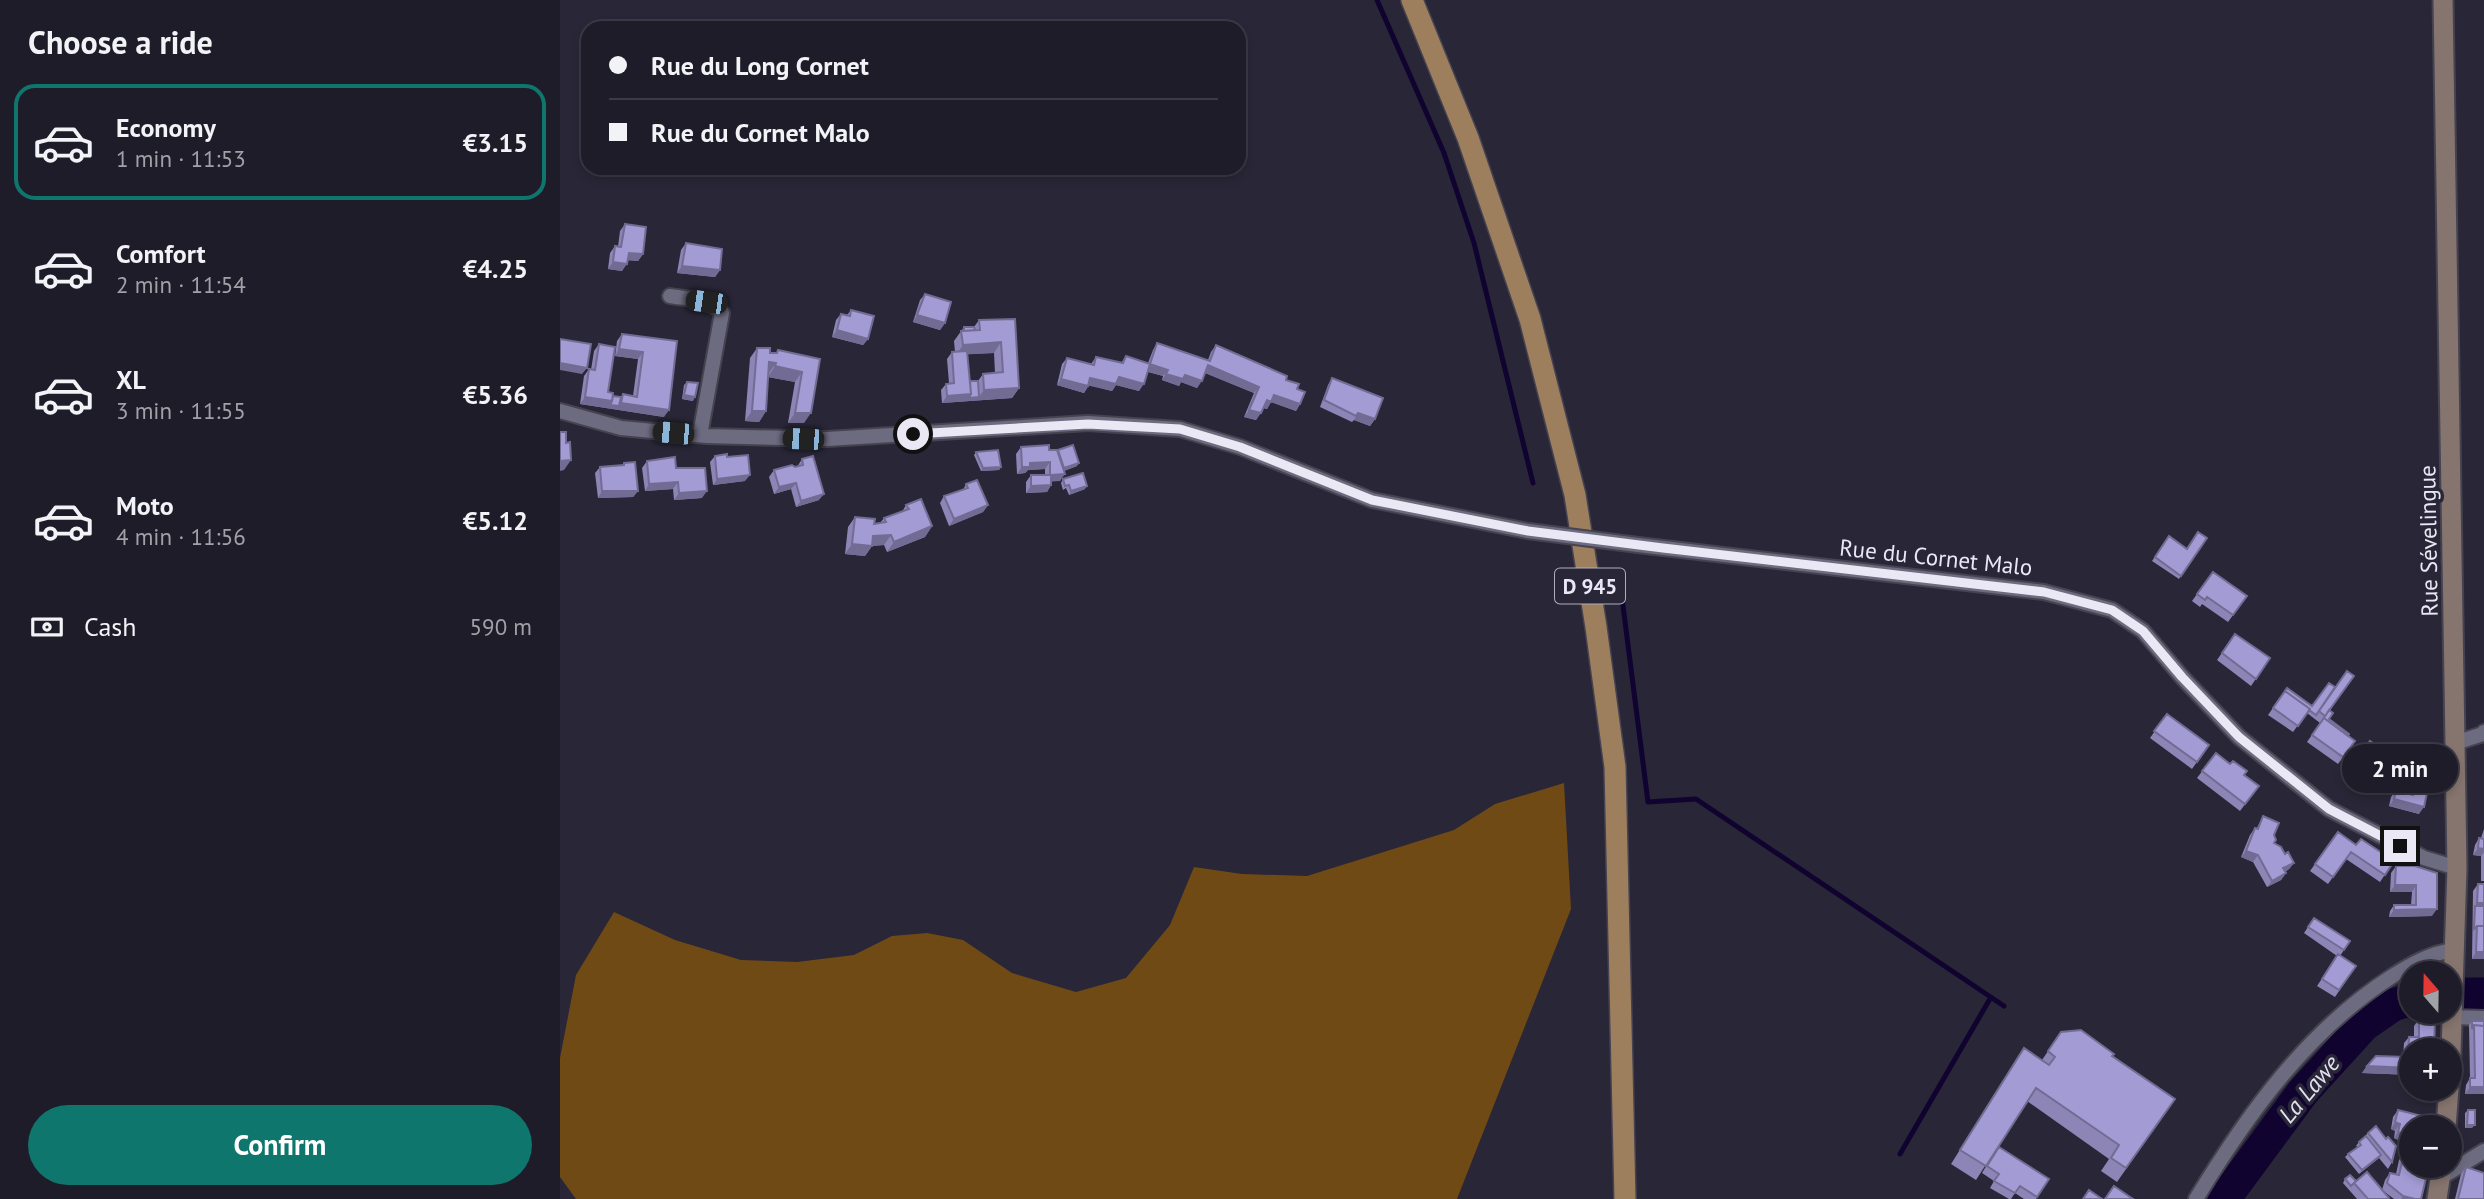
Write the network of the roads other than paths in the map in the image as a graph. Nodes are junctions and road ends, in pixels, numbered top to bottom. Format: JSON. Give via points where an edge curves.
{"nodes":[{"id":1,"x":1412,"y":0,"type":"edge"},
{"id":2,"x":2444,"y":0,"type":"edge"},
{"id":3,"x":670,"y":296,"type":"dead end"},
{"id":4,"x":560,"y":411,"type":"edge"},
{"id":5,"x":700,"y":435,"type":"junction"},
{"id":6,"x":2484,"y":732,"type":"edge"},
{"id":7,"x":2455,"y":743,"type":"junction"},
{"id":8,"x":2457,"y":868,"type":"junction"},
{"id":9,"x":2454,"y":950,"type":"junction"},
{"id":10,"x":2453,"y":961,"type":"edge"},
{"id":11,"x":2462,"y":1014,"type":"edge"},
{"id":12,"x":2484,"y":1018,"type":"edge"},
{"id":13,"x":2484,"y":1151,"type":"edge"},
{"id":14,"x":2462,"y":1162,"type":"edge"},
{"id":15,"x":2440,"y":1178,"type":"edge"},
{"id":16,"x":1625,"y":1199,"type":"edge"},
{"id":17,"x":2196,"y":1199,"type":"edge"},
{"id":18,"x":2437,"y":1199,"type":"edge"}],
"edges":[{"from":1,"to":16,"type":"main road","number":"D 945","via":[[1468,138],[1530,319],[1575,495],[1615,767]]},
{"from":2,"to":7,"type":"main road","name":"Rue Sévelingue"},
{"from":3,"to":5,"type":"street","via":[[706,302],[722,313]]},
{"from":4,"to":5,"type":"street","name":"Rue du Cornet Malo","via":[[621,428]]},
{"from":5,"to":8,"type":"street","name":"Rue du Cornet Malo","bridge":true,"via":[[827,439],[1088,424],[1180,429],[1240,447],[1372,500],[1528,531],[2044,592],[2112,610],[2143,631],[2239,737],[2329,809],[2424,858]]},
{"from":6,"to":7,"type":"street"},
{"from":7,"to":8,"type":"main road","name":"Rue Sévelingue"},
{"from":8,"to":9,"type":"main road","name":"Rue Sévelingue"},
{"from":9,"to":10,"type":"main road","name":"Rue Sévelingue"},
{"from":9,"to":17,"type":"street","via":[[2408,967],[2362,995],[2314,1040],[2263,1100]]},
{"from":11,"to":12,"type":"street"},
{"from":13,"to":14,"type":"street"},
{"from":15,"to":18,"type":"main road"}]}
